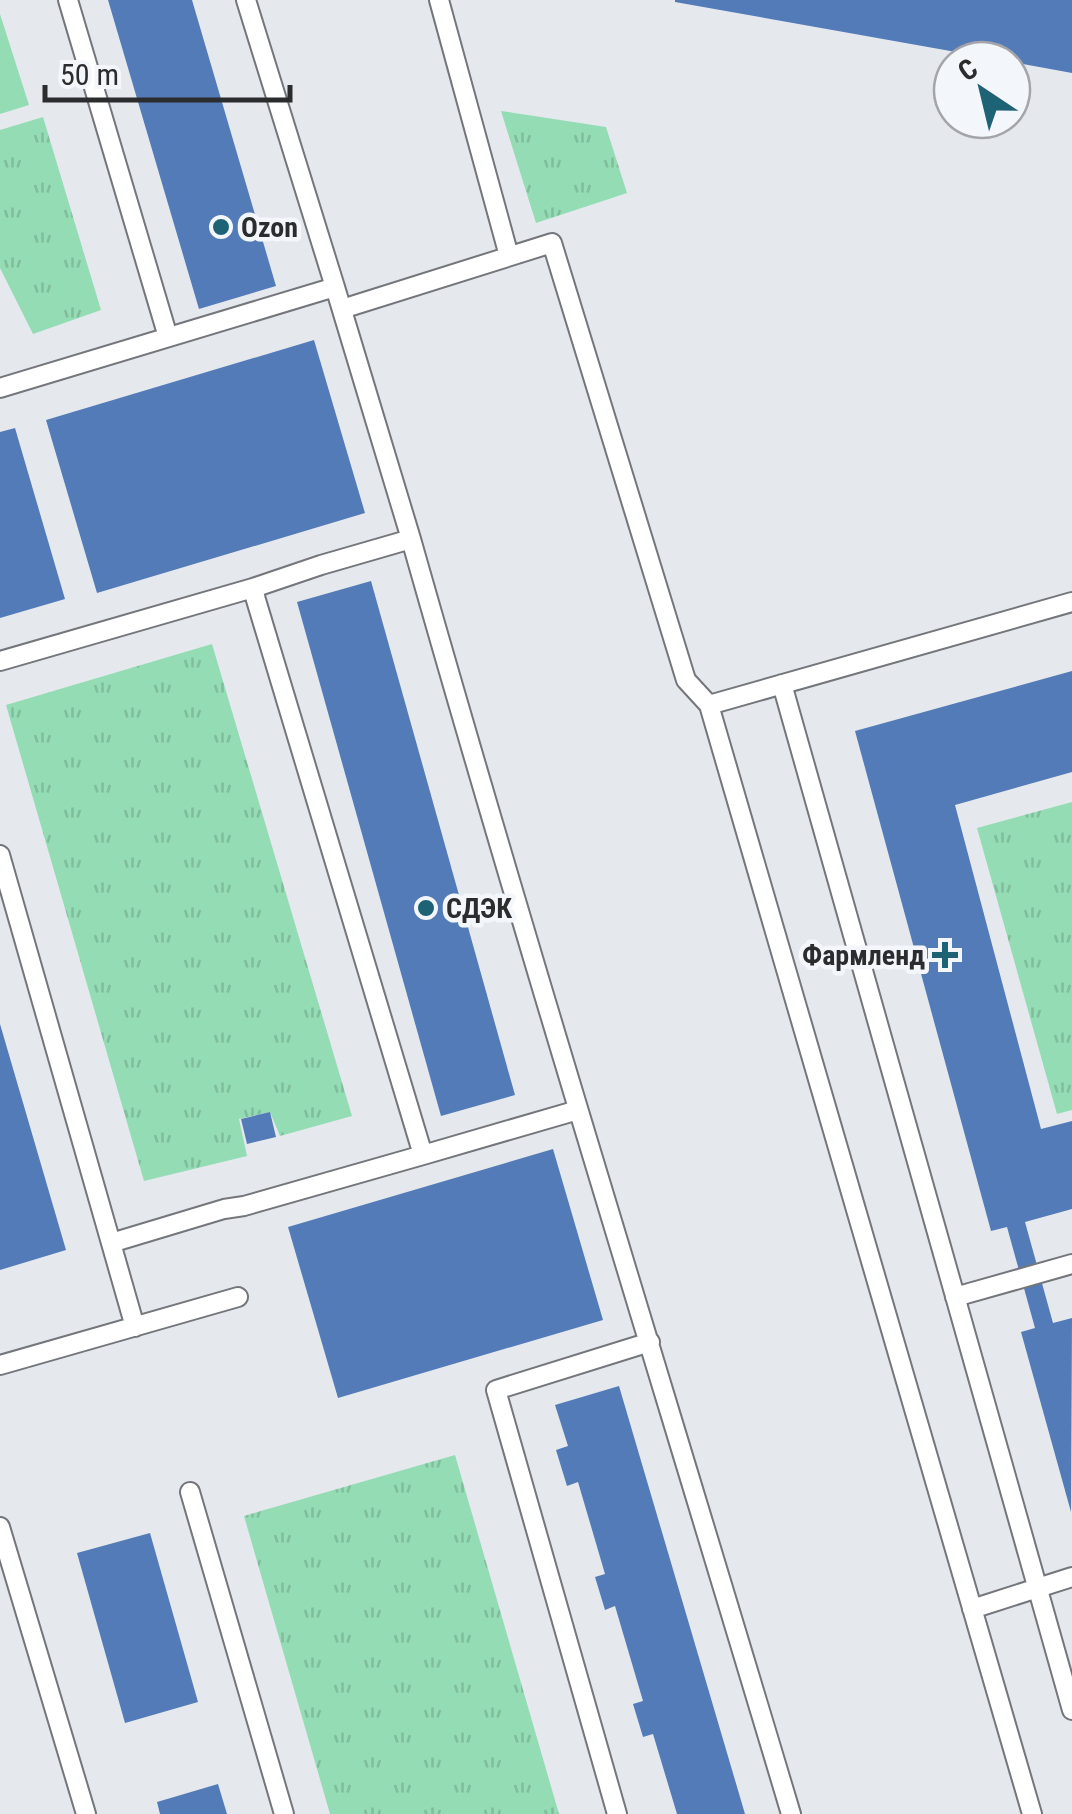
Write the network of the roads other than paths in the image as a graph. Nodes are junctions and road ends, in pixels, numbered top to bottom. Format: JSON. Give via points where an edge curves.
{"nodes":[{"id":1,"x":68,"y":0,"type":"edge"},
{"id":2,"x":246,"y":0,"type":"edge"},
{"id":3,"x":439,"y":0,"type":"edge"},
{"id":4,"x":509,"y":256,"type":"junction"},
{"id":5,"x":335,"y":287,"type":"junction"},
{"id":6,"x":342,"y":309,"type":"junction"},
{"id":7,"x":168,"y":337,"type":"junction"},
{"id":8,"x":0,"y":388,"type":"edge"},
{"id":9,"x":411,"y":539,"type":"junction"},
{"id":10,"x":252,"y":588,"type":"junction"},
{"id":11,"x":1072,"y":602,"type":"edge"},
{"id":12,"x":0,"y":661,"type":"edge"},
{"id":13,"x":782,"y":684,"type":"junction"},
{"id":14,"x":709,"y":705,"type":"junction"},
{"id":15,"x":0,"y":855,"type":"edge"},
{"id":16,"x":578,"y":1110,"type":"junction"},
{"id":17,"x":423,"y":1155,"type":"junction"},
{"id":18,"x":110,"y":1243,"type":"junction"},
{"id":19,"x":1072,"y":1264,"type":"edge"},
{"id":20,"x":238,"y":1297,"type":"dead end"},
{"id":21,"x":955,"y":1297,"type":"junction"},
{"id":22,"x":135,"y":1327,"type":"junction"},
{"id":23,"x":650,"y":1342,"type":"junction"},
{"id":24,"x":0,"y":1365,"type":"edge"},
{"id":25,"x":190,"y":1492,"type":"dead end"},
{"id":26,"x":0,"y":1527,"type":"edge"},
{"id":27,"x":1072,"y":1576,"type":"edge"},
{"id":28,"x":1038,"y":1588,"type":"junction"},
{"id":29,"x":972,"y":1609,"type":"junction"},
{"id":30,"x":1072,"y":1710,"type":"edge"},
{"id":31,"x":86,"y":1814,"type":"edge"},
{"id":32,"x":284,"y":1814,"type":"edge"},
{"id":33,"x":617,"y":1814,"type":"edge"},
{"id":34,"x":791,"y":1814,"type":"edge"},
{"id":35,"x":1032,"y":1814,"type":"edge"}],
"edges":[{"from":1,"to":7,"type":"lane"},
{"from":2,"to":5,"type":"lane"},
{"from":3,"to":4,"type":"lane"},
{"from":4,"to":6,"type":"lane"},
{"from":4,"to":14,"type":"lane","via":[[552,243],[686,680]]},
{"from":5,"to":6,"type":"lane"},
{"from":5,"to":7,"type":"lane"},
{"from":6,"to":9,"type":"lane"},
{"from":7,"to":8,"type":"lane"},
{"from":9,"to":10,"type":"lane"},
{"from":9,"to":16,"type":"lane"},
{"from":10,"to":12,"type":"lane"},
{"from":10,"to":17,"type":"lane"},
{"from":11,"to":13,"type":"lane"},
{"from":13,"to":14,"type":"lane"},
{"from":13,"to":21,"type":"lane"},
{"from":14,"to":29,"type":"lane"},
{"from":15,"to":18,"type":"lane"},
{"from":16,"to":17,"type":"lane"},
{"from":16,"to":23,"type":"lane"},
{"from":17,"to":18,"type":"lane"},
{"from":18,"to":22,"type":"lane"},
{"from":19,"to":21,"type":"lane"},
{"from":20,"to":22,"type":"lane"},
{"from":21,"to":28,"type":"lane"},
{"from":22,"to":24,"type":"lane"},
{"from":23,"to":33,"type":"lane","via":[[496,1390]]},
{"from":23,"to":34,"type":"lane"},
{"from":25,"to":32,"type":"lane"},
{"from":26,"to":31,"type":"lane"},
{"from":27,"to":28,"type":"lane"},
{"from":28,"to":29,"type":"lane"},
{"from":28,"to":30,"type":"lane"},
{"from":29,"to":35,"type":"lane"}]}
